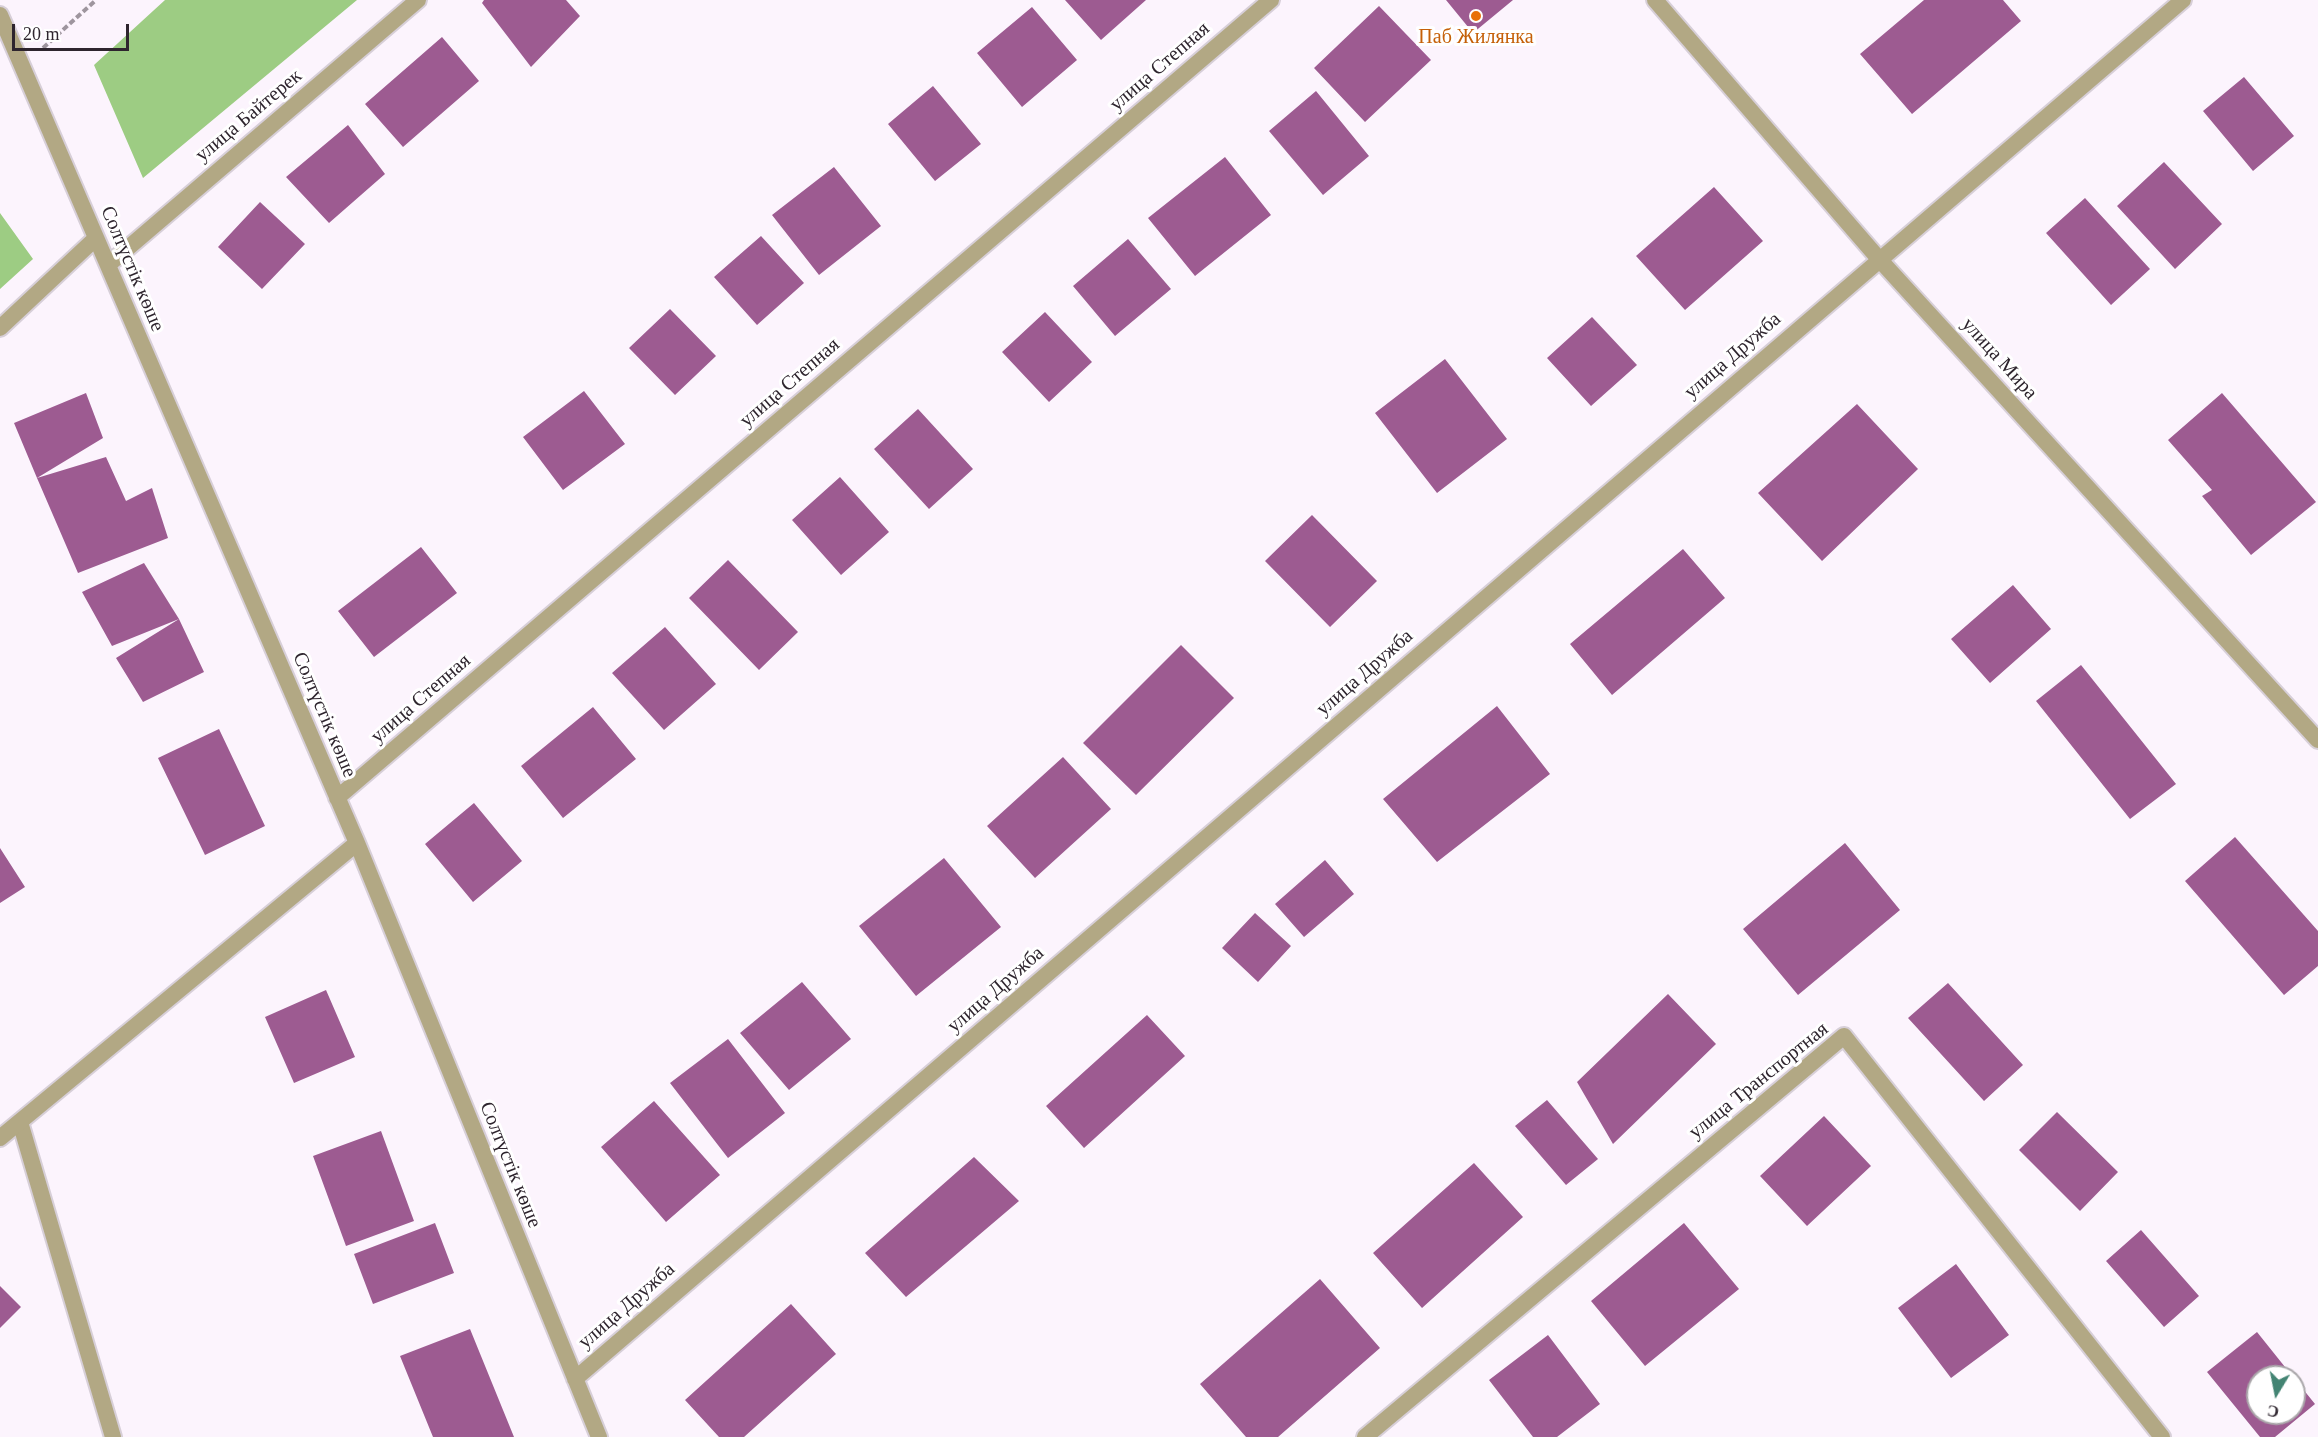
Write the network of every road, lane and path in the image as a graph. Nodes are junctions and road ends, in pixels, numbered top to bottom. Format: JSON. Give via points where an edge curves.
{"nodes":[{"id":1,"x":96,"y":0,"type":"edge"},
{"id":2,"x":418,"y":0,"type":"edge"},
{"id":3,"x":1271,"y":0,"type":"edge"},
{"id":4,"x":1655,"y":0,"type":"edge"},
{"id":5,"x":2183,"y":0,"type":"edge"},
{"id":6,"x":0,"y":15,"type":"edge"},
{"id":7,"x":22,"y":67,"type":"junction"},
{"id":8,"x":96,"y":238,"type":"junction"},
{"id":9,"x":1879,"y":259,"type":"junction"},
{"id":10,"x":108,"y":265,"type":"junction"},
{"id":11,"x":0,"y":328,"type":"edge"},
{"id":12,"x":2318,"y":740,"type":"edge"},
{"id":13,"x":337,"y":798,"type":"junction"},
{"id":14,"x":357,"y":843,"type":"junction"},
{"id":15,"x":20,"y":1122,"type":"junction"},
{"id":16,"x":0,"y":1138,"type":"edge"},
{"id":17,"x":574,"y":1379,"type":"junction"},
{"id":18,"x":113,"y":1437,"type":"edge"},
{"id":19,"x":599,"y":1437,"type":"edge"},
{"id":20,"x":1365,"y":1437,"type":"edge"},
{"id":21,"x":2162,"y":1437,"type":"edge"}],
"edges":[{"from":1,"to":7,"type":"path"},
{"from":2,"to":10,"type":"street","name":"улица Байтерек"},
{"from":3,"to":13,"type":"street","name":"улица Степная"},
{"from":4,"to":9,"type":"street","name":"улица Мира"},
{"from":5,"to":9,"type":"street","name":"улица Дружба"},
{"from":6,"to":7,"type":"street","name":"Солтүстік көше"},
{"from":7,"to":8,"type":"street","name":"Солтүстік көше"},
{"from":8,"to":10,"type":"street","name":"Солтүстік көше"},
{"from":8,"to":11,"type":"street"},
{"from":9,"to":12,"type":"street","name":"улица Мира"},
{"from":9,"to":17,"type":"street","name":"улица Дружба"},
{"from":10,"to":13,"type":"street","name":"Солтүстік көше"},
{"from":13,"to":14,"type":"street","name":"Солтүстік көше"},
{"from":14,"to":15,"type":"street"},
{"from":14,"to":17,"type":"street","name":"Солтүстік көше"},
{"from":15,"to":16,"type":"street"},
{"from":15,"to":18,"type":"street"},
{"from":17,"to":19,"type":"street","name":"Солтүстік көше"},
{"from":20,"to":21,"type":"street","name":"улица Транспортная","via":[[1844,1036]]}]}
